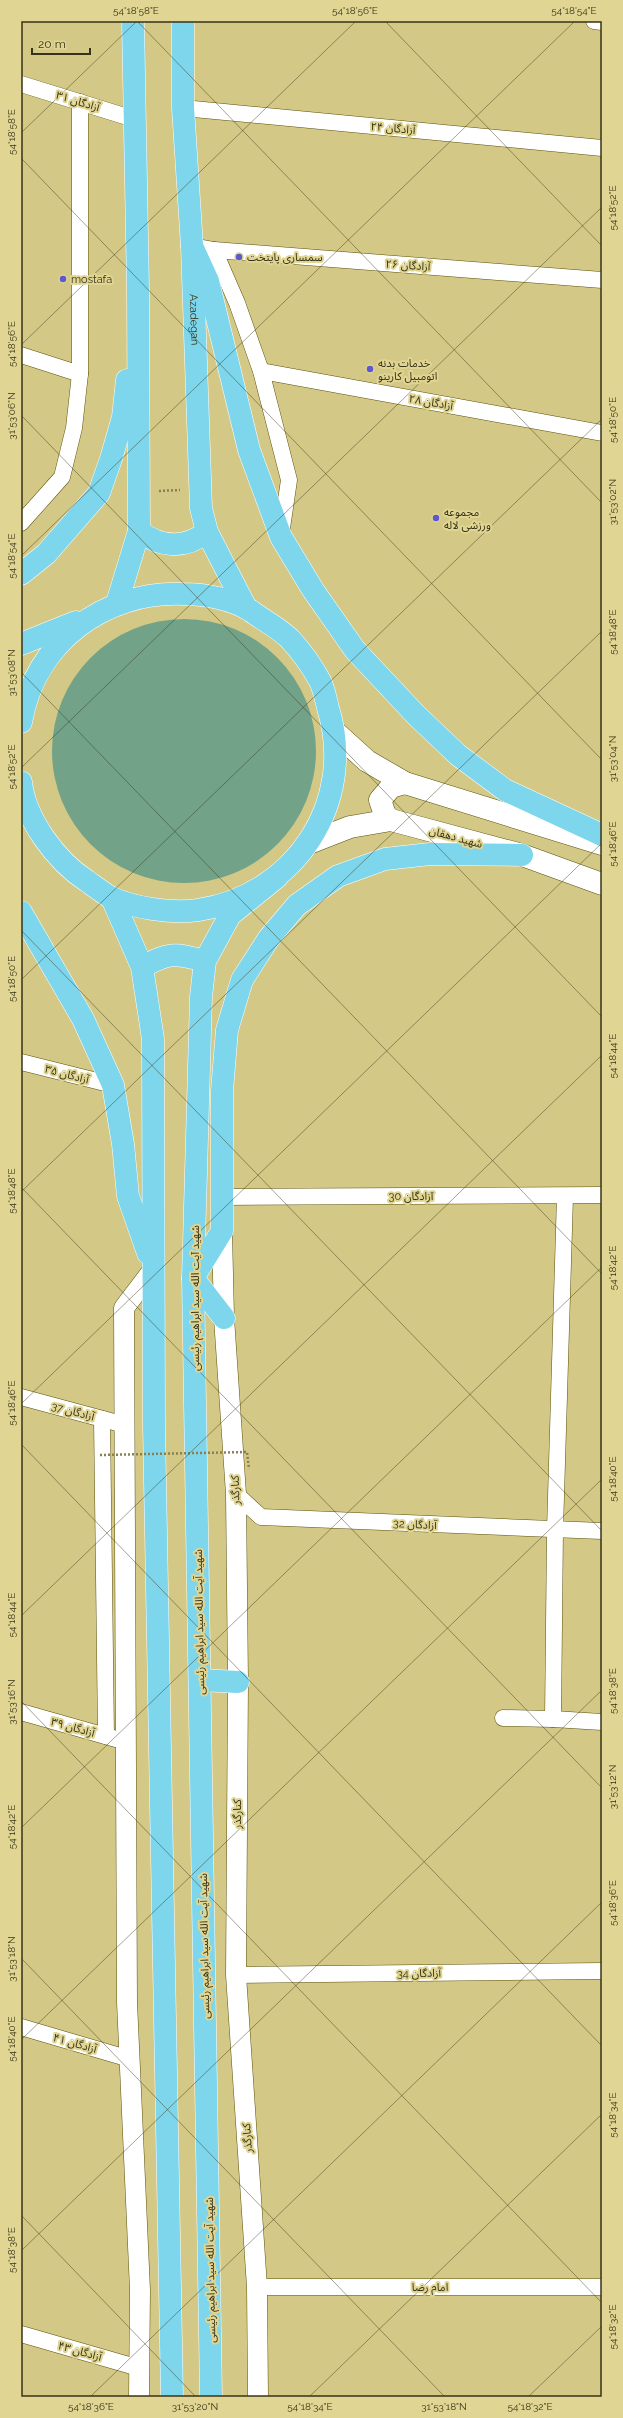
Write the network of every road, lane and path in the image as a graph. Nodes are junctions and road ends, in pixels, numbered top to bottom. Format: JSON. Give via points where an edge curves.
{"nodes":[{"id":1,"x":133,"y":21,"type":"edge"},
{"id":2,"x":183,"y":21,"type":"edge"},
{"id":3,"x":594,"y":21,"type":"edge"},
{"id":4,"x":602,"y":22,"type":"edge"},
{"id":5,"x":21,"y":84,"type":"edge"},
{"id":6,"x":80,"y":102,"type":"junction"},
{"id":7,"x":183,"y":108,"type":"junction"},
{"id":8,"x":134,"y":119,"type":"junction"},
{"id":9,"x":602,"y":148,"type":"edge"},
{"id":10,"x":192,"y":246,"type":"junction"},
{"id":11,"x":214,"y":250,"type":"junction"},
{"id":12,"x":602,"y":280,"type":"edge"},
{"id":13,"x":138,"y":290,"type":"junction"},
{"id":14,"x":21,"y":355,"type":"edge"},
{"id":15,"x":261,"y":371,"type":"junction"},
{"id":16,"x":80,"y":374,"type":"junction"},
{"id":17,"x":602,"y":433,"type":"edge"},
{"id":18,"x":21,"y":523,"type":"edge"},
{"id":19,"x":139,"y":531,"type":"junction"},
{"id":20,"x":207,"y":532,"type":"junction"},
{"id":21,"x":281,"y":536,"type":"junction"},
{"id":22,"x":21,"y":574,"type":"edge"},
{"id":23,"x":117,"y":603,"type":"junction"},
{"id":24,"x":246,"y":608,"type":"junction"},
{"id":25,"x":90,"y":617,"type":"junction"},
{"id":26,"x":21,"y":644,"type":"edge"},
{"id":27,"x":21,"y":722,"type":"edge"},
{"id":28,"x":336,"y":732,"type":"junction"},
{"id":29,"x":405,"y":783,"type":"junction"},
{"id":30,"x":21,"y":788,"type":"edge"},
{"id":31,"x":391,"y":820,"type":"junction"},
{"id":32,"x":602,"y":835,"type":"edge"},
{"id":33,"x":309,"y":843,"type":"junction"},
{"id":34,"x":602,"y":844,"type":"edge"},
{"id":35,"x":522,"y":855,"type":"junction"},
{"id":36,"x":277,"y":877,"type":"junction"},
{"id":37,"x":602,"y":884,"type":"edge"},
{"id":38,"x":112,"y":898,"type":"junction"},
{"id":39,"x":21,"y":912,"type":"edge"},
{"id":40,"x":204,"y":961,"type":"junction"},
{"id":41,"x":142,"y":967,"type":"junction"},
{"id":42,"x":21,"y":1062,"type":"edge"},
{"id":43,"x":113,"y":1086,"type":"junction"},
{"id":44,"x":565,"y":1196,"type":"junction"},
{"id":45,"x":602,"y":1196,"type":"edge"},
{"id":46,"x":221,"y":1197,"type":"junction"},
{"id":47,"x":222,"y":1231,"type":"junction"},
{"id":48,"x":153,"y":1270,"type":"junction"},
{"id":49,"x":193,"y":1278,"type":"junction"},
{"id":50,"x":224,"y":1318,"type":"junction"},
{"id":51,"x":21,"y":1397,"type":"edge"},
{"id":52,"x":102,"y":1419,"type":"junction"},
{"id":53,"x":125,"y":1425,"type":"junction"},
{"id":54,"x":100,"y":1455,"type":"dead end"},
{"id":55,"x":249,"y":1469,"type":"dead end"},
{"id":56,"x":236,"y":1494,"type":"junction"},
{"id":57,"x":554,"y":1530,"type":"junction"},
{"id":58,"x":602,"y":1531,"type":"edge"},
{"id":59,"x":200,"y":1680,"type":"junction"},
{"id":60,"x":238,"y":1682,"type":"junction"},
{"id":61,"x":21,"y":1712,"type":"edge"},
{"id":62,"x":503,"y":1718,"type":"dead end"},
{"id":63,"x":553,"y":1719,"type":"junction"},
{"id":64,"x":602,"y":1722,"type":"edge"},
{"id":65,"x":106,"y":1736,"type":"junction"},
{"id":66,"x":125,"y":1741,"type":"junction"},
{"id":67,"x":602,"y":1971,"type":"edge"},
{"id":68,"x":236,"y":1975,"type":"junction"},
{"id":69,"x":21,"y":2027,"type":"edge"},
{"id":70,"x":130,"y":2059,"type":"junction"},
{"id":71,"x":257,"y":2287,"type":"junction"},
{"id":72,"x":602,"y":2287,"type":"edge"},
{"id":73,"x":21,"y":2334,"type":"edge"},
{"id":74,"x":139,"y":2368,"type":"junction"},
{"id":75,"x":139,"y":2397,"type":"edge"},
{"id":76,"x":172,"y":2397,"type":"edge"},
{"id":77,"x":211,"y":2397,"type":"edge"},
{"id":78,"x":258,"y":2397,"type":"edge"}],
"edges":[{"from":1,"to":8,"type":"main road"},
{"from":2,"to":7,"type":"main road","name":"Azadegan"},
{"from":3,"to":4,"type":"street"},
{"from":5,"to":6,"type":"street","name":"۳۱ آزادگان"},
{"from":6,"to":8,"type":"street","name":"۳۱ آزادگان"},
{"from":6,"to":16,"type":"street"},
{"from":7,"to":9,"type":"street","name":"۲۴ آزادگان"},
{"from":7,"to":10,"type":"main road","name":"Azadegan"},
{"from":8,"to":13,"type":"main road"},
{"from":10,"to":11,"type":"street","name":"۲۶ آزادگان"},
{"from":10,"to":20,"type":"main road","name":"Azadegan","via":[[201,508]]},
{"from":10,"to":21,"type":"main road","via":[[208,281],[249,450]]},
{"from":11,"to":12,"type":"street","name":"۲۶ آزادگان"},
{"from":11,"to":15,"type":"street"},
{"from":13,"to":19,"type":"main road"},
{"from":13,"to":22,"type":"main road","via":[[123,417],[99,492],[46,554]]},
{"from":14,"to":16,"type":"street"},
{"from":15,"to":17,"type":"street","name":"۲۸ آزادگان"},
{"from":15,"to":21,"type":"street","via":[[289,480]]},
{"from":16,"to":18,"type":"street","via":[[74,428],[62,477]]},
{"from":19,"to":20,"type":"main road","via":[[155,541],[174,545],[192,542]]},
{"from":19,"to":23,"type":"main road"},
{"from":20,"to":24,"type":"main road","name":"Azadegan"},
{"from":21,"to":32,"type":"main road","via":[[313,590],[355,650],[458,755],[505,790]]},
{"from":23,"to":24,"type":"main road","via":[[160,593],[196,594]]},
{"from":23,"to":25,"type":"main road"},
{"from":24,"to":28,"type":"main road","via":[[289,638],[320,682]]},
{"from":25,"to":26,"type":"main road"},
{"from":25,"to":27,"type":"main road","via":[[67,636],[41,667],[24,704]]},
{"from":28,"to":29,"type":"main road","via":[[367,761]]},
{"from":28,"to":33,"type":"main road","via":[[336,771],[327,809]]},
{"from":29,"to":31,"type":"main road","via":[[391,788],[380,800],[382,810]]},
{"from":29,"to":34,"type":"main road"},
{"from":30,"to":38,"type":"main road","via":[[41,835],[71,872]]},
{"from":31,"to":33,"type":"main road","name":"شهید دهقان","via":[[350,827]]},
{"from":31,"to":35,"type":"main road","name":"شهید دهقان"},
{"from":33,"to":36,"type":"main road"},
{"from":35,"to":37,"type":"main road","name":"شهید دهقان"},
{"from":35,"to":46,"type":"main road","via":[[430,854],[385,859],[338,876],[297,905],[269,938],[242,980],[227,1030],[222,1091]]},
{"from":36,"to":38,"type":"main road","via":[[239,899],[197,911],[154,910]]},
{"from":36,"to":40,"type":"main road","name":"شهید آیت الله سید ابراهیم رئیسی","via":[[230,915]]},
{"from":38,"to":41,"type":"main road"},
{"from":39,"to":43,"type":"main road","via":[[83,1018]]},
{"from":40,"to":41,"type":"main road","via":[[176,953],[160,957]]},
{"from":40,"to":49,"type":"main road","name":"شهید آیت الله سید ابراهیم رئیسی"},
{"from":41,"to":48,"type":"main road","via":[[153,1040]]},
{"from":42,"to":43,"type":"street","name":"آزادگان ۳۵"},
{"from":43,"to":48,"type":"main road","via":[[123,1144],[128,1196]]},
{"from":44,"to":45,"type":"street","name":"آزادگان 30"},
{"from":44,"to":46,"type":"street","name":"آزادگان 30"},
{"from":44,"to":57,"type":"street"},
{"from":46,"to":47,"type":"main road"},
{"from":47,"to":49,"type":"main road"},
{"from":47,"to":50,"type":"street","name":"کنارگذر"},
{"from":48,"to":53,"type":"street","via":[[124,1308]]},
{"from":48,"to":76,"type":"main road","via":[[159,1757]]},
{"from":49,"to":50,"type":"main road"},
{"from":49,"to":59,"type":"main road","name":"شهید آیت الله سید ابراهیم رئیسی"},
{"from":50,"to":56,"type":"street","name":"کنارگذر"},
{"from":51,"to":52,"type":"street","name":"آزادگان 37"},
{"from":52,"to":53,"type":"street","name":"آزادگان 37"},
{"from":52,"to":65,"type":"street"},
{"from":53,"to":66,"type":"street"},
{"from":54,"to":55,"type":"path","bridge":true,"via":[[247,1452]]},
{"from":56,"to":57,"type":"street","name":"آزادگان 32","via":[[261,1517]]},
{"from":56,"to":60,"type":"street","name":"کنارگذر"},
{"from":57,"to":58,"type":"street","name":"آزادگان 32"},
{"from":57,"to":63,"type":"street"},
{"from":59,"to":60,"type":"main road"},
{"from":59,"to":77,"type":"main road","name":"شهید آیت الله سید ابراهیم رئیسی"},
{"from":60,"to":68,"type":"street","name":"کنارگذر"},
{"from":61,"to":65,"type":"street","name":"آزادگان ۳۹"},
{"from":62,"to":63,"type":"street"},
{"from":63,"to":64,"type":"street"},
{"from":65,"to":66,"type":"street","name":"آزادگان ۳۹"},
{"from":66,"to":70,"type":"street","via":[[127,2002]]},
{"from":67,"to":68,"type":"street","name":"آزادگان 34"},
{"from":68,"to":71,"type":"street","name":"کنارگذر"},
{"from":69,"to":70,"type":"street","name":"آزادگان ۴۱"},
{"from":70,"to":74,"type":"street","via":[[140,2290]]},
{"from":71,"to":72,"type":"street","name":"امام رضا"},
{"from":71,"to":78,"type":"street","name":"کنارگذر"},
{"from":73,"to":74,"type":"street","name":"آزادگان ۴۳"},
{"from":74,"to":75,"type":"street"}]}
